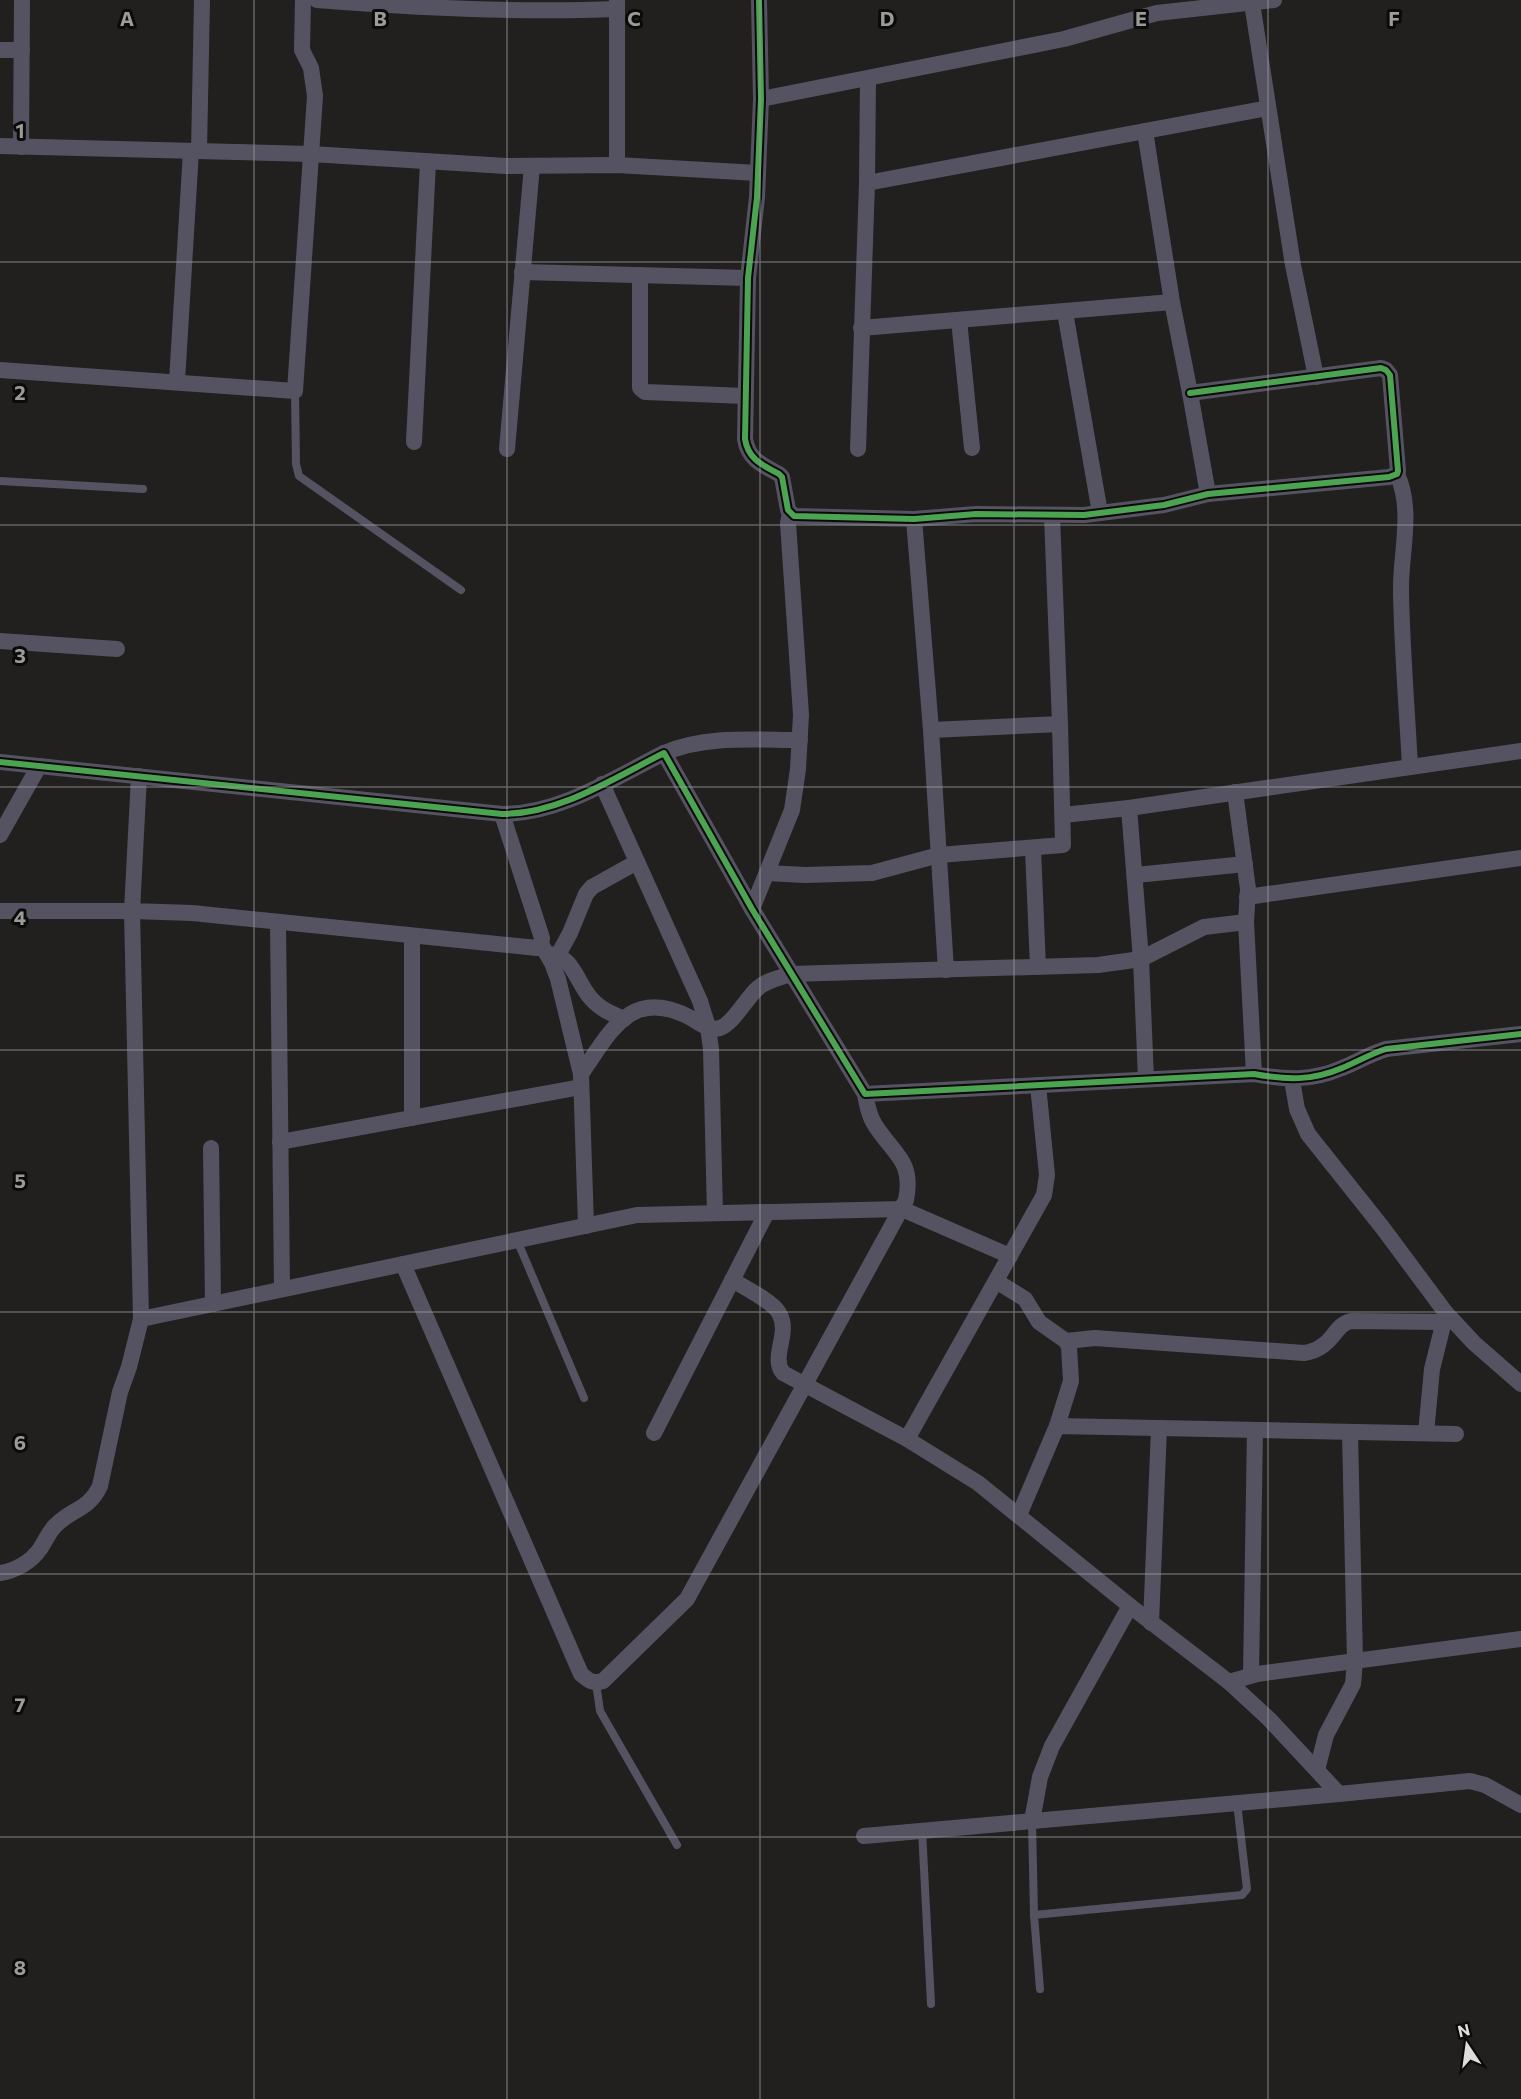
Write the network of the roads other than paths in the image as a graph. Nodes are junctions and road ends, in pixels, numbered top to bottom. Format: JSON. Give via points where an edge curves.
{"nodes":[{"id":1,"x":22,"y":0,"type":"edge"},
{"id":2,"x":202,"y":0,"type":"edge"},
{"id":3,"x":303,"y":0,"type":"edge"},
{"id":4,"x":317,"y":0,"type":"edge"},
{"id":5,"x":759,"y":0,"type":"edge"},
{"id":6,"x":1274,"y":0,"type":"edge"},
{"id":7,"x":1252,"y":3,"type":"junction"},
{"id":8,"x":616,"y":4,"type":"edge"},
{"id":9,"x":474,"y":5,"type":"edge"},
{"id":10,"x":1156,"y":7,"type":"edge"},
{"id":11,"x":0,"y":50,"type":"edge"},
{"id":12,"x":22,"y":50,"type":"junction"},
{"id":13,"x":868,"y":79,"type":"junction"},
{"id":14,"x":761,"y":99,"type":"junction"},
{"id":15,"x":1268,"y":108,"type":"junction"},
{"id":16,"x":1145,"y":131,"type":"junction"},
{"id":17,"x":0,"y":146,"type":"edge"},
{"id":18,"x":21,"y":147,"type":"junction"},
{"id":19,"x":195,"y":151,"type":"junction"},
{"id":20,"x":311,"y":154,"type":"junction"},
{"id":21,"x":428,"y":162,"type":"junction"},
{"id":22,"x":617,"y":165,"type":"junction"},
{"id":23,"x":532,"y":166,"type":"junction"},
{"id":24,"x":758,"y":173,"type":"junction"},
{"id":25,"x":867,"y":183,"type":"junction"},
{"id":26,"x":522,"y":272,"type":"junction"},
{"id":27,"x":640,"y":275,"type":"junction"},
{"id":28,"x":748,"y":278,"type":"junction"},
{"id":29,"x":1172,"y":302,"type":"junction"},
{"id":30,"x":1065,"y":312,"type":"junction"},
{"id":31,"x":959,"y":320,"type":"junction"},
{"id":32,"x":861,"y":328,"type":"junction"},
{"id":33,"x":0,"y":370,"type":"edge"},
{"id":34,"x":1316,"y":377,"type":"junction"},
{"id":35,"x":177,"y":381,"type":"junction"},
{"id":36,"x":295,"y":391,"type":"junction"},
{"id":37,"x":1190,"y":393,"type":"junction"},
{"id":38,"x":745,"y":396,"type":"junction"},
{"id":39,"x":414,"y":442,"type":"dead end"},
{"id":40,"x":507,"y":448,"type":"dead end"},
{"id":41,"x":972,"y":448,"type":"dead end"},
{"id":42,"x":858,"y":449,"type":"dead end"},
{"id":43,"x":1397,"y":474,"type":"junction"},
{"id":44,"x":0,"y":481,"type":"edge"},
{"id":45,"x":143,"y":489,"type":"dead end"},
{"id":46,"x":1208,"y":494,"type":"junction"},
{"id":47,"x":1100,"y":513,"type":"junction"},
{"id":48,"x":790,"y":514,"type":"junction"},
{"id":49,"x":1052,"y":515,"type":"junction"},
{"id":50,"x":914,"y":519,"type":"junction"},
{"id":51,"x":461,"y":590,"type":"dead end"},
{"id":52,"x":0,"y":640,"type":"edge"},
{"id":53,"x":117,"y":650,"type":"dead end"},
{"id":54,"x":1060,"y":724,"type":"junction"},
{"id":55,"x":931,"y":730,"type":"junction"},
{"id":56,"x":800,"y":740,"type":"junction"},
{"id":57,"x":1521,"y":751,"type":"edge"},
{"id":58,"x":664,"y":753,"type":"junction"},
{"id":59,"x":0,"y":762,"type":"edge"},
{"id":60,"x":39,"y":766,"type":"junction"},
{"id":61,"x":1410,"y":766,"type":"junction"},
{"id":62,"x":139,"y":776,"type":"junction"},
{"id":63,"x":602,"y":784,"type":"junction"},
{"id":64,"x":1235,"y":792,"type":"junction"},
{"id":65,"x":1129,"y":808,"type":"junction"},
{"id":66,"x":502,"y":813,"type":"junction"},
{"id":67,"x":1063,"y":815,"type":"junction"},
{"id":68,"x":0,"y":835,"type":"edge"},
{"id":69,"x":1033,"y":849,"type":"junction"},
{"id":70,"x":939,"y":855,"type":"junction"},
{"id":71,"x":1521,"y":858,"type":"edge"},
{"id":72,"x":637,"y":862,"type":"junction"},
{"id":73,"x":1245,"y":864,"type":"junction"},
{"id":74,"x":767,"y":873,"type":"junction"},
{"id":75,"x":1136,"y":875,"type":"junction"},
{"id":76,"x":1247,"y":897,"type":"junction"},
{"id":77,"x":752,"y":909,"type":"junction"},
{"id":78,"x":0,"y":911,"type":"edge"},
{"id":79,"x":132,"y":911,"type":"junction"},
{"id":80,"x":278,"y":922,"type":"junction"},
{"id":81,"x":1246,"y":922,"type":"junction"},
{"id":82,"x":412,"y":936,"type":"junction"},
{"id":83,"x":549,"y":951,"type":"junction"},
{"id":84,"x":1141,"y":959,"type":"junction"},
{"id":85,"x":1038,"y":967,"type":"junction"},
{"id":86,"x":946,"y":970,"type":"junction"},
{"id":87,"x":791,"y":974,"type":"junction"},
{"id":88,"x":624,"y":1019,"type":"junction"},
{"id":89,"x":708,"y":1028,"type":"junction"},
{"id":90,"x":1521,"y":1034,"type":"edge"},
{"id":91,"x":1254,"y":1074,"type":"junction"},
{"id":92,"x":1146,"y":1079,"type":"junction"},
{"id":93,"x":1292,"y":1080,"type":"junction"},
{"id":94,"x":581,"y":1081,"type":"junction"},
{"id":95,"x":1038,"y":1085,"type":"junction"},
{"id":96,"x":865,"y":1094,"type":"junction"},
{"id":97,"x":412,"y":1118,"type":"junction"},
{"id":98,"x":280,"y":1142,"type":"junction"},
{"id":99,"x":211,"y":1148,"type":"dead end"},
{"id":100,"x":902,"y":1209,"type":"junction"},
{"id":101,"x":767,"y":1212,"type":"junction"},
{"id":102,"x":715,"y":1213,"type":"junction"},
{"id":103,"x":586,"y":1226,"type":"junction"},
{"id":104,"x":517,"y":1240,"type":"junction"},
{"id":105,"x":1010,"y":1256,"type":"junction"},
{"id":106,"x":403,"y":1264,"type":"junction"},
{"id":107,"x":732,"y":1280,"type":"junction"},
{"id":108,"x":996,"y":1281,"type":"junction"},
{"id":109,"x":282,"y":1289,"type":"junction"},
{"id":110,"x":213,"y":1304,"type":"junction"},
{"id":111,"x":1444,"y":1318,"type":"junction"},
{"id":112,"x":141,"y":1319,"type":"junction"},
{"id":113,"x":1066,"y":1341,"type":"junction"},
{"id":114,"x":806,"y":1384,"type":"junction"},
{"id":115,"x":1521,"y":1384,"type":"edge"},
{"id":116,"x":584,"y":1398,"type":"dead end"},
{"id":117,"x":1057,"y":1426,"type":"junction"},
{"id":118,"x":1159,"y":1428,"type":"junction"},
{"id":119,"x":1254,"y":1430,"type":"junction"},
{"id":120,"x":1350,"y":1432,"type":"junction"},
{"id":121,"x":654,"y":1433,"type":"dead end"},
{"id":122,"x":1426,"y":1433,"type":"junction"},
{"id":123,"x":1456,"y":1434,"type":"dead end"},
{"id":124,"x":907,"y":1439,"type":"junction"},
{"id":125,"x":1019,"y":1515,"type":"junction"},
{"id":126,"x":0,"y":1573,"type":"edge"},
{"id":127,"x":1130,"y":1606,"type":"junction"},
{"id":128,"x":1151,"y":1623,"type":"junction"},
{"id":129,"x":1521,"y":1640,"type":"edge"},
{"id":130,"x":1355,"y":1661,"type":"junction"},
{"id":131,"x":1251,"y":1675,"type":"junction"},
{"id":132,"x":1229,"y":1682,"type":"junction"},
{"id":133,"x":596,"y":1683,"type":"junction"},
{"id":134,"x":1317,"y":1770,"type":"junction"},
{"id":135,"x":1339,"y":1794,"type":"junction"},
{"id":136,"x":1238,"y":1803,"type":"junction"},
{"id":137,"x":1521,"y":1805,"type":"edge"},
{"id":138,"x":1032,"y":1821,"type":"junction"},
{"id":139,"x":922,"y":1830,"type":"junction"},
{"id":140,"x":864,"y":1836,"type":"dead end"},
{"id":141,"x":677,"y":1845,"type":"dead end"},
{"id":142,"x":1034,"y":1915,"type":"junction"},
{"id":143,"x":1040,"y":1989,"type":"dead end"},
{"id":144,"x":931,"y":2004,"type":"dead end"}],
"edges":[{"from":1,"to":12,"type":"street"},
{"from":2,"to":19,"type":"street"},
{"from":3,"to":20,"type":"street","via":[[302,50],[311,68],[315,96]]},
{"from":4,"to":9,"type":"street","via":[[433,9]]},
{"from":5,"to":14,"type":"street"},
{"from":6,"to":7,"type":"street"},
{"from":7,"to":10,"type":"street"},
{"from":7,"to":15,"type":"street"},
{"from":8,"to":9,"type":"street","via":[[556,11]]},
{"from":8,"to":22,"type":"street"},
{"from":10,"to":13,"type":"street","via":[[1064,39]]},
{"from":11,"to":12,"type":"street"},
{"from":12,"to":18,"type":"street"},
{"from":13,"to":14,"type":"street"},
{"from":13,"to":25,"type":"street"},
{"from":14,"to":24,"type":"street"},
{"from":15,"to":16,"type":"street"},
{"from":15,"to":34,"type":"street"},
{"from":16,"to":25,"type":"street"},
{"from":16,"to":29,"type":"street"},
{"from":17,"to":18,"type":"street"},
{"from":18,"to":19,"type":"street"},
{"from":19,"to":20,"type":"street"},
{"from":19,"to":35,"type":"street"},
{"from":20,"to":21,"type":"street"},
{"from":20,"to":36,"type":"street"},
{"from":21,"to":23,"type":"street"},
{"from":21,"to":39,"type":"street"},
{"from":22,"to":23,"type":"street"},
{"from":22,"to":24,"type":"street"},
{"from":23,"to":26,"type":"street"},
{"from":24,"to":28,"type":"street"},
{"from":25,"to":32,"type":"street"},
{"from":26,"to":27,"type":"street"},
{"from":26,"to":40,"type":"street"},
{"from":27,"to":28,"type":"street"},
{"from":27,"to":38,"type":"street","via":[[640,388],[645,392]]},
{"from":28,"to":38,"type":"street"},
{"from":29,"to":30,"type":"street"},
{"from":29,"to":37,"type":"street"},
{"from":30,"to":31,"type":"street"},
{"from":30,"to":47,"type":"street"},
{"from":31,"to":32,"type":"street"},
{"from":31,"to":41,"type":"street"},
{"from":32,"to":42,"type":"street"},
{"from":33,"to":35,"type":"street"},
{"from":34,"to":37,"type":"street"},
{"from":34,"to":43,"type":"street","via":[[1386,369]]},
{"from":35,"to":36,"type":"street"},
{"from":36,"to":51,"type":"lane","via":[[299,476]]},
{"from":37,"to":46,"type":"street"},
{"from":38,"to":48,"type":"street","via":[[746,449],[752,458],[780,474]]},
{"from":43,"to":46,"type":"street"},
{"from":43,"to":61,"type":"street","via":[[1406,516],[1401,592]]},
{"from":44,"to":45,"type":"lane"},
{"from":46,"to":47,"type":"street","via":[[1164,505]]},
{"from":47,"to":49,"type":"street"},
{"from":48,"to":50,"type":"street"},
{"from":48,"to":56,"type":"street"},
{"from":49,"to":50,"type":"street","via":[[976,514]]},
{"from":49,"to":54,"type":"street"},
{"from":50,"to":55,"type":"street"},
{"from":52,"to":53,"type":"street"},
{"from":54,"to":55,"type":"street"},
{"from":54,"to":67,"type":"street"},
{"from":55,"to":70,"type":"street"},
{"from":56,"to":58,"type":"street","via":[[705,742]]},
{"from":56,"to":74,"type":"street","via":[[792,810]]},
{"from":57,"to":61,"type":"street"},
{"from":58,"to":63,"type":"street"},
{"from":58,"to":77,"type":"street"},
{"from":59,"to":60,"type":"street"},
{"from":60,"to":62,"type":"street"},
{"from":60,"to":68,"type":"street"},
{"from":61,"to":64,"type":"street"},
{"from":62,"to":66,"type":"street"},
{"from":62,"to":79,"type":"street"},
{"from":63,"to":66,"type":"street","via":[[550,808],[523,814]]},
{"from":63,"to":72,"type":"street"},
{"from":64,"to":65,"type":"street"},
{"from":64,"to":73,"type":"street"},
{"from":65,"to":67,"type":"street"},
{"from":65,"to":75,"type":"street"},
{"from":66,"to":83,"type":"street"},
{"from":67,"to":69,"type":"street","via":[[1063,845]]},
{"from":69,"to":70,"type":"street"},
{"from":69,"to":85,"type":"street"},
{"from":70,"to":74,"type":"street","via":[[872,873]]},
{"from":70,"to":86,"type":"street"},
{"from":71,"to":76,"type":"street"},
{"from":72,"to":83,"type":"street","via":[[592,887],[570,933]]},
{"from":72,"to":89,"type":"street","via":[[700,1000]]},
{"from":73,"to":75,"type":"street"},
{"from":73,"to":76,"type":"street"},
{"from":74,"to":77,"type":"street"},
{"from":75,"to":84,"type":"street"},
{"from":76,"to":81,"type":"street"},
{"from":77,"to":87,"type":"street"},
{"from":78,"to":79,"type":"street"},
{"from":79,"to":80,"type":"street"},
{"from":79,"to":112,"type":"street"},
{"from":80,"to":82,"type":"street"},
{"from":80,"to":98,"type":"street"},
{"from":81,"to":84,"type":"street","via":[[1204,927]]},
{"from":81,"to":91,"type":"street"},
{"from":82,"to":83,"type":"street"},
{"from":82,"to":97,"type":"street"},
{"from":83,"to":88,"type":"street","via":[[569,964],[597,1004]]},
{"from":83,"to":94,"type":"street"},
{"from":84,"to":85,"type":"street"},
{"from":84,"to":92,"type":"street"},
{"from":85,"to":86,"type":"street"},
{"from":86,"to":87,"type":"street"},
{"from":87,"to":89,"type":"street","via":[[755,990],[722,1028]]},
{"from":87,"to":96,"type":"street"},
{"from":88,"to":89,"type":"street","via":[[648,1006],[681,1013]]},
{"from":88,"to":94,"type":"street","via":[[606,1039]]},
{"from":89,"to":102,"type":"street"},
{"from":90,"to":93,"type":"street","via":[[1386,1049],[1325,1075]]},
{"from":91,"to":92,"type":"street"},
{"from":91,"to":93,"type":"street"},
{"from":92,"to":95,"type":"street"},
{"from":93,"to":111,"type":"street","via":[[1297,1109],[1308,1134],[1382,1227]]},
{"from":94,"to":97,"type":"street"},
{"from":94,"to":103,"type":"street"},
{"from":95,"to":96,"type":"street"},
{"from":95,"to":105,"type":"street","via":[[1047,1185]]},
{"from":96,"to":100,"type":"street","via":[[875,1126],[906,1168],[908,1188]]},
{"from":97,"to":98,"type":"street"},
{"from":98,"to":109,"type":"street"},
{"from":99,"to":110,"type":"street"},
{"from":100,"to":101,"type":"street"},
{"from":100,"to":105,"type":"street"},
{"from":100,"to":114,"type":"street"},
{"from":101,"to":102,"type":"street"},
{"from":101,"to":107,"type":"street"},
{"from":102,"to":103,"type":"street","via":[[637,1215]]},
{"from":103,"to":104,"type":"street"},
{"from":104,"to":106,"type":"street"},
{"from":104,"to":116,"type":"lane"},
{"from":105,"to":108,"type":"street"},
{"from":106,"to":109,"type":"street"},
{"from":106,"to":133,"type":"street","via":[[581,1674]]},
{"from":107,"to":114,"type":"street","via":[[778,1311],[784,1327],[780,1369]]},
{"from":107,"to":121,"type":"street"},
{"from":108,"to":113,"type":"street","via":[[1024,1299],[1040,1322]]},
{"from":108,"to":124,"type":"street"},
{"from":109,"to":110,"type":"street"},
{"from":110,"to":112,"type":"street"},
{"from":111,"to":113,"type":"street","via":[[1351,1321],[1324,1346],[1304,1353],[1095,1338]]},
{"from":111,"to":115,"type":"street"},
{"from":111,"to":122,"type":"street","via":[[1432,1369]]},
{"from":112,"to":126,"type":"street","via":[[96,1494],[89,1504],[56,1525],[24,1564]]},
{"from":113,"to":117,"type":"street","via":[[1071,1380]]},
{"from":114,"to":124,"type":"street"},
{"from":114,"to":133,"type":"street","via":[[687,1599],[613,1673]]},
{"from":117,"to":118,"type":"street"},
{"from":117,"to":125,"type":"street"},
{"from":118,"to":119,"type":"street"},
{"from":118,"to":128,"type":"street"},
{"from":119,"to":120,"type":"street"},
{"from":119,"to":131,"type":"street"},
{"from":120,"to":122,"type":"street"},
{"from":120,"to":130,"type":"street"},
{"from":122,"to":123,"type":"street"},
{"from":124,"to":125,"type":"street","via":[[978,1483]]},
{"from":125,"to":127,"type":"street"},
{"from":127,"to":128,"type":"street"},
{"from":127,"to":138,"type":"street","via":[[1052,1746],[1040,1777]]},
{"from":128,"to":132,"type":"street"},
{"from":129,"to":130,"type":"street"},
{"from":130,"to":131,"type":"street"},
{"from":130,"to":134,"type":"street","via":[[1353,1684],[1326,1736]]},
{"from":131,"to":132,"type":"street"},
{"from":132,"to":134,"type":"street"},
{"from":133,"to":141,"type":"lane","via":[[600,1711]]},
{"from":134,"to":135,"type":"street"},
{"from":135,"to":136,"type":"street"},
{"from":135,"to":137,"type":"street","via":[[1470,1781]]},
{"from":136,"to":138,"type":"street"},
{"from":136,"to":142,"type":"lane","via":[[1247,1889],[1242,1895]]},
{"from":138,"to":139,"type":"street"},
{"from":138,"to":142,"type":"lane"},
{"from":139,"to":140,"type":"street"},
{"from":139,"to":144,"type":"lane"},
{"from":142,"to":143,"type":"lane"}]}
